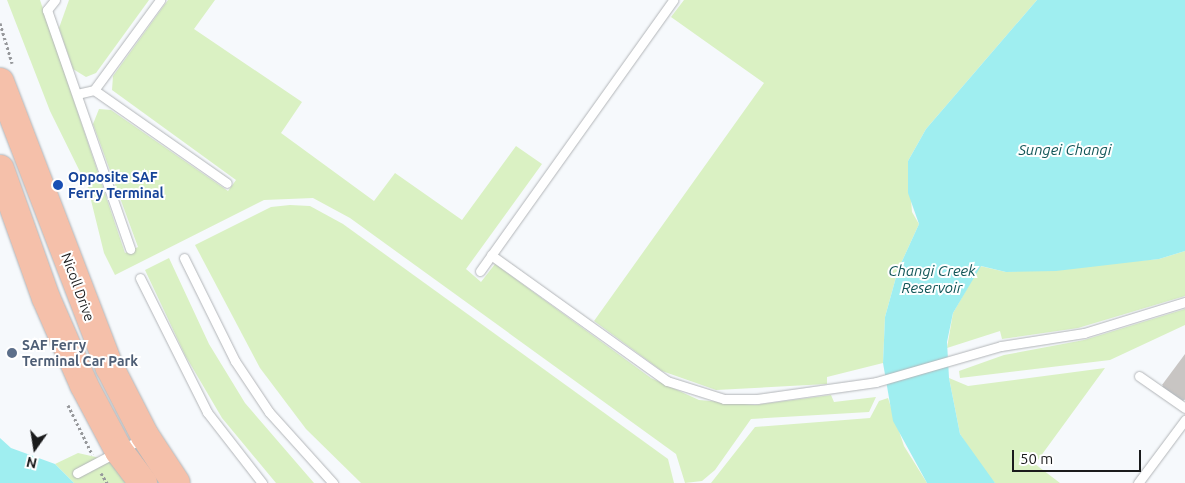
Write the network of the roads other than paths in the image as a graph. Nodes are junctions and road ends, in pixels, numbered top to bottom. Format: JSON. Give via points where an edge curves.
{"nodes":[{"id":1,"x":54,"y":0,"type":"edge"},
{"id":2,"x":160,"y":0,"type":"edge"},
{"id":3,"x":673,"y":0,"type":"edge"},
{"id":4,"x":0,"y":82,"type":"edge"},
{"id":5,"x":94,"y":90,"type":"junction"},
{"id":6,"x":77,"y":94,"type":"junction"},
{"id":7,"x":0,"y":169,"type":"edge"},
{"id":8,"x":227,"y":183,"type":"dead end"},
{"id":9,"x":130,"y":249,"type":"dead end"},
{"id":10,"x":491,"y":255,"type":"junction"},
{"id":11,"x":184,"y":258,"type":"dead end"},
{"id":12,"x":480,"y":270,"type":"dead end"},
{"id":13,"x":140,"y":278,"type":"dead end"},
{"id":14,"x":1185,"y":302,"type":"edge"},
{"id":15,"x":1139,"y":376,"type":"dead end"},
{"id":16,"x":1185,"y":408,"type":"edge"},
{"id":17,"x":1185,"y":420,"type":"edge"},
{"id":18,"x":145,"y":436,"type":"junction"},
{"id":19,"x":119,"y":451,"type":"junction"},
{"id":20,"x":77,"y":473,"type":"dead end"},
{"id":21,"x":143,"y":483,"type":"edge"},
{"id":22,"x":176,"y":483,"type":"edge"},
{"id":23,"x":262,"y":483,"type":"edge"},
{"id":24,"x":333,"y":483,"type":"edge"},
{"id":25,"x":1138,"y":483,"type":"edge"}],
"edges":[{"from":1,"to":6,"type":"lane","via":[[47,10]]},
{"from":2,"to":5,"type":"lane"},
{"from":3,"to":10,"type":"lane"},
{"from":4,"to":18,"type":"main road","name":"Nicoll Drive","via":[[85,310]]},
{"from":5,"to":6,"type":"lane"},
{"from":5,"to":8,"type":"lane"},
{"from":6,"to":9,"type":"lane"},
{"from":7,"to":19,"type":"main road","via":[[46,298]]},
{"from":10,"to":12,"type":"lane"},
{"from":10,"to":14,"type":"lane","via":[[641,364],[697,393],[757,399],[876,382],[954,358],[1084,333]]},
{"from":11,"to":24,"type":"lane","via":[[240,368],[269,412]]},
{"from":13,"to":23,"type":"lane","via":[[207,412]]},
{"from":15,"to":16,"type":"lane"},
{"from":17,"to":25,"type":"lane"},
{"from":18,"to":19,"type":"lane"},
{"from":18,"to":22,"type":"main road","name":"Nicoll Drive"},
{"from":19,"to":20,"type":"lane"},
{"from":19,"to":21,"type":"main road"}]}
